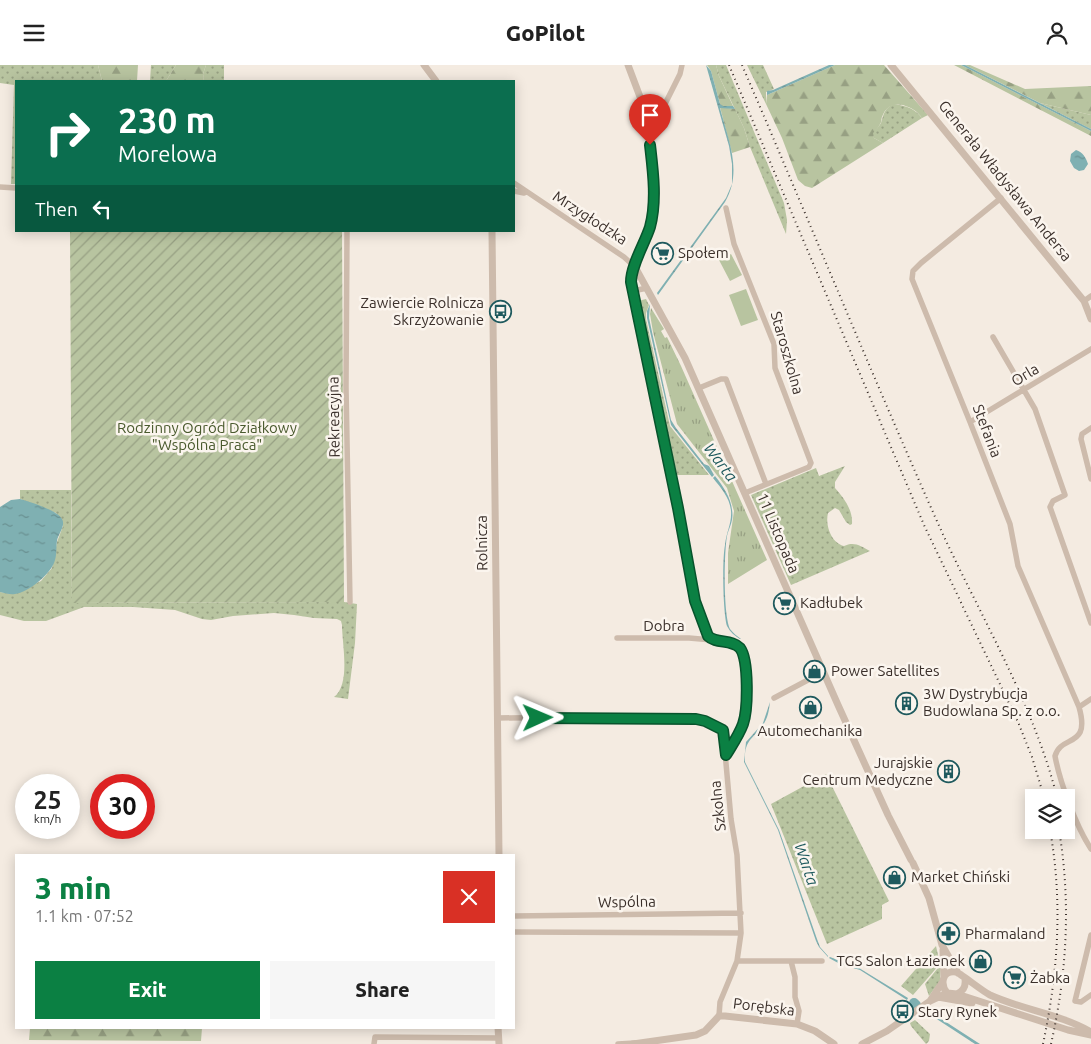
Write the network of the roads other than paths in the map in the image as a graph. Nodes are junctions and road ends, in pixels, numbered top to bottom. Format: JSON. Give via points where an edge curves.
{"nodes":[{"id":1,"x":424,"y":65,"type":"edge"},
{"id":2,"x":628,"y":65,"type":"edge"},
{"id":3,"x":682,"y":65,"type":"edge"},
{"id":4,"x":890,"y":65,"type":"edge"},
{"id":5,"x":435,"y":80,"type":"edge"},
{"id":6,"x":648,"y":118,"type":"junction"},
{"id":7,"x":515,"y":184,"type":"edge"},
{"id":8,"x":0,"y":187,"type":"edge"},
{"id":9,"x":15,"y":187,"type":"edge"},
{"id":10,"x":515,"y":191,"type":"edge"},
{"id":11,"x":529,"y":194,"type":"junction"},
{"id":12,"x":1001,"y":198,"type":"junction"},
{"id":13,"x":726,"y":208,"type":"dead end"},
{"id":14,"x":347,"y":232,"type":"edge"},
{"id":15,"x":492,"y":232,"type":"edge"},
{"id":16,"x":635,"y":267,"type":"junction"},
{"id":17,"x":632,"y":291,"type":"junction"},
{"id":18,"x":649,"y":291,"type":"junction"},
{"id":19,"x":1088,"y":298,"type":"edge"},
{"id":20,"x":1091,"y":319,"type":"edge"},
{"id":21,"x":993,"y":337,"type":"dead end"},
{"id":22,"x":1091,"y":349,"type":"edge"},
{"id":23,"x":699,"y":388,"type":"junction"},
{"id":24,"x":1025,"y":389,"type":"junction"},
{"id":25,"x":970,"y":421,"type":"junction"},
{"id":26,"x":1091,"y":428,"type":"edge"},
{"id":27,"x":1091,"y":479,"type":"edge"},
{"id":28,"x":766,"y":484,"type":"junction"},
{"id":29,"x":745,"y":493,"type":"junction"},
{"id":30,"x":350,"y":602,"type":"dead end"},
{"id":31,"x":1091,"y":623,"type":"edge"},
{"id":32,"x":617,"y":638,"type":"dead end"},
{"id":33,"x":712,"y":640,"type":"junction"},
{"id":34,"x":823,"y":672,"type":"junction"},
{"id":35,"x":774,"y":698,"type":"dead end"},
{"id":36,"x":1091,"y":699,"type":"edge"},
{"id":37,"x":1080,"y":707,"type":"junction"},
{"id":38,"x":497,"y":718,"type":"junction"},
{"id":39,"x":726,"y":755,"type":"junction"},
{"id":40,"x":1091,"y":849,"type":"edge"},
{"id":41,"x":499,"y":854,"type":"edge"},
{"id":42,"x":740,"y":913,"type":"junction"},
{"id":43,"x":515,"y":915,"type":"edge"},
{"id":44,"x":515,"y":932,"type":"edge"},
{"id":45,"x":741,"y":933,"type":"junction"},
{"id":46,"x":1091,"y":935,"type":"edge"},
{"id":47,"x":942,"y":945,"type":"junction"},
{"id":48,"x":737,"y":961,"type":"junction"},
{"id":49,"x":791,"y":961,"type":"junction"},
{"id":50,"x":822,"y":961,"type":"dead end"},
{"id":51,"x":958,"y":973,"type":"junction"},
{"id":52,"x":965,"y":979,"type":"junction"},
{"id":53,"x":943,"y":980,"type":"junction"},
{"id":54,"x":947,"y":993,"type":"junction"},
{"id":55,"x":957,"y":994,"type":"junction"},
{"id":56,"x":1091,"y":995,"type":"edge"},
{"id":57,"x":938,"y":997,"type":"junction"},
{"id":58,"x":929,"y":1003,"type":"junction"},
{"id":59,"x":1012,"y":1004,"type":"junction"},
{"id":60,"x":986,"y":1005,"type":"junction"},
{"id":61,"x":1009,"y":1011,"type":"junction"},
{"id":62,"x":719,"y":1016,"type":"junction"},
{"id":63,"x":797,"y":1024,"type":"junction"},
{"id":64,"x":1091,"y":1034,"type":"edge"},
{"id":65,"x":498,"y":1041,"type":"edge"},
{"id":66,"x":634,"y":1043,"type":"edge"},
{"id":67,"x":374,"y":1044,"type":"edge"},
{"id":68,"x":618,"y":1044,"type":"edge"},
{"id":69,"x":834,"y":1044,"type":"edge"},
{"id":70,"x":862,"y":1044,"type":"edge"}],
"edges":[{"from":1,"to":5,"type":"street"},
{"from":2,"to":6,"type":"street"},
{"from":3,"to":6,"type":"street","via":[[662,110]]},
{"from":4,"to":12,"type":"street","name":"Generała Władysława Andersa"},
{"from":6,"to":16,"type":"street","via":[[653,213]]},
{"from":7,"to":11,"type":"street","name":"Mrzygłodzka"},
{"from":8,"to":9,"type":"street"},
{"from":10,"to":11,"type":"street","name":"Mrzygłodzka"},
{"from":11,"to":16,"type":"street","name":"Mrzygłodzka"},
{"from":12,"to":19,"type":"street","name":"Generała Władysława Andersa"},
{"from":12,"to":25,"type":"street","name":"Stefania","via":[[912,273]]},
{"from":13,"to":28,"type":"street","name":"Staroszkolna","via":[[734,244],[772,337],[775,368],[811,463]]},
{"from":14,"to":30,"type":"street","name":"Rekreacyjna"},
{"from":15,"to":38,"type":"street","name":"Rolnicza"},
{"from":16,"to":17,"type":"street","via":[[631,278]]},
{"from":16,"to":18,"type":"street","name":"11 Listopada"},
{"from":17,"to":18,"type":"street"},
{"from":17,"to":33,"type":"street","via":[[695,601]]},
{"from":18,"to":23,"type":"street","name":"11 Listopada"},
{"from":19,"to":20,"type":"street","name":"Generała Władysława Andersa"},
{"from":21,"to":24,"type":"street"},
{"from":22,"to":24,"type":"street","name":"Orla"},
{"from":23,"to":28,"type":"street","via":[[726,379]]},
{"from":23,"to":29,"type":"street","name":"11 Listopada"},
{"from":24,"to":25,"type":"street","name":"Orla"},
{"from":24,"to":31,"type":"street","via":[[1040,419],[1065,495],[1053,501],[1050,507]]},
{"from":25,"to":37,"type":"street","name":"Stefania","via":[[1010,524],[1018,566]]},
{"from":26,"to":27,"type":"street","via":[[1082,434],[1081,439]]},
{"from":28,"to":29,"type":"street","name":"Staroszkolna"},
{"from":29,"to":34,"type":"street","name":"11 Listopada"},
{"from":32,"to":33,"type":"street","name":"Dobra"},
{"from":33,"to":39,"type":"street","via":[[739,647],[746,667],[746,714]]},
{"from":34,"to":35,"type":"street"},
{"from":34,"to":47,"type":"street","name":"11 Listopada","via":[[929,898]]},
{"from":36,"to":37,"type":"street"},
{"from":37,"to":40,"type":"street","name":"Stefania","via":[[1084,722],[1082,732],[1055,756],[1074,815]]},
{"from":38,"to":39,"type":"street","name":"Szkolna","via":[[696,719],[723,730]]},
{"from":38,"to":41,"type":"street","name":"Rolnicza"},
{"from":39,"to":42,"type":"street","name":"Szkolna"},
{"from":42,"to":43,"type":"street","name":"Wspólna"},
{"from":42,"to":45,"type":"street","name":"Szkolna"},
{"from":44,"to":45,"type":"street"},
{"from":45,"to":48,"type":"street","name":"Szkolna"},
{"from":46,"to":56,"type":"street","via":[[1075,1000],[1079,1003]]},
{"from":47,"to":51,"type":"street","name":"11 Listopada"},
{"from":47,"to":53,"type":"street","name":"11 Listopada"},
{"from":48,"to":49,"type":"street"},
{"from":48,"to":62,"type":"street","name":"Szkolna","via":[[720,1002]]},
{"from":49,"to":50,"type":"street"},
{"from":49,"to":63,"type":"street","via":[[799,1011]]},
{"from":51,"to":52,"type":"street"},
{"from":51,"to":53,"type":"street","via":[[949,973]]},
{"from":52,"to":55,"type":"street","via":[[964,990]]},
{"from":52,"to":59,"type":"street"},
{"from":53,"to":54,"type":"street"},
{"from":53,"to":58,"type":"street"},
{"from":54,"to":55,"type":"street"},
{"from":54,"to":57,"type":"street"},
{"from":55,"to":60,"type":"street"},
{"from":57,"to":58,"type":"street"},
{"from":57,"to":60,"type":"street"},
{"from":58,"to":70,"type":"street"},
{"from":59,"to":61,"type":"street"},
{"from":59,"to":64,"type":"street","via":[[1072,1023]]},
{"from":60,"to":61,"type":"street"},
{"from":61,"to":64,"type":"street"},
{"from":62,"to":63,"type":"street","name":"Porębska"},
{"from":62,"to":66,"type":"street","name":"Porębska","via":[[696,1035]]},
{"from":63,"to":69,"type":"street","name":"Porębska"},
{"from":65,"to":67,"type":"street","via":[[375,1037]]},
{"from":66,"to":68,"type":"street"}]}
